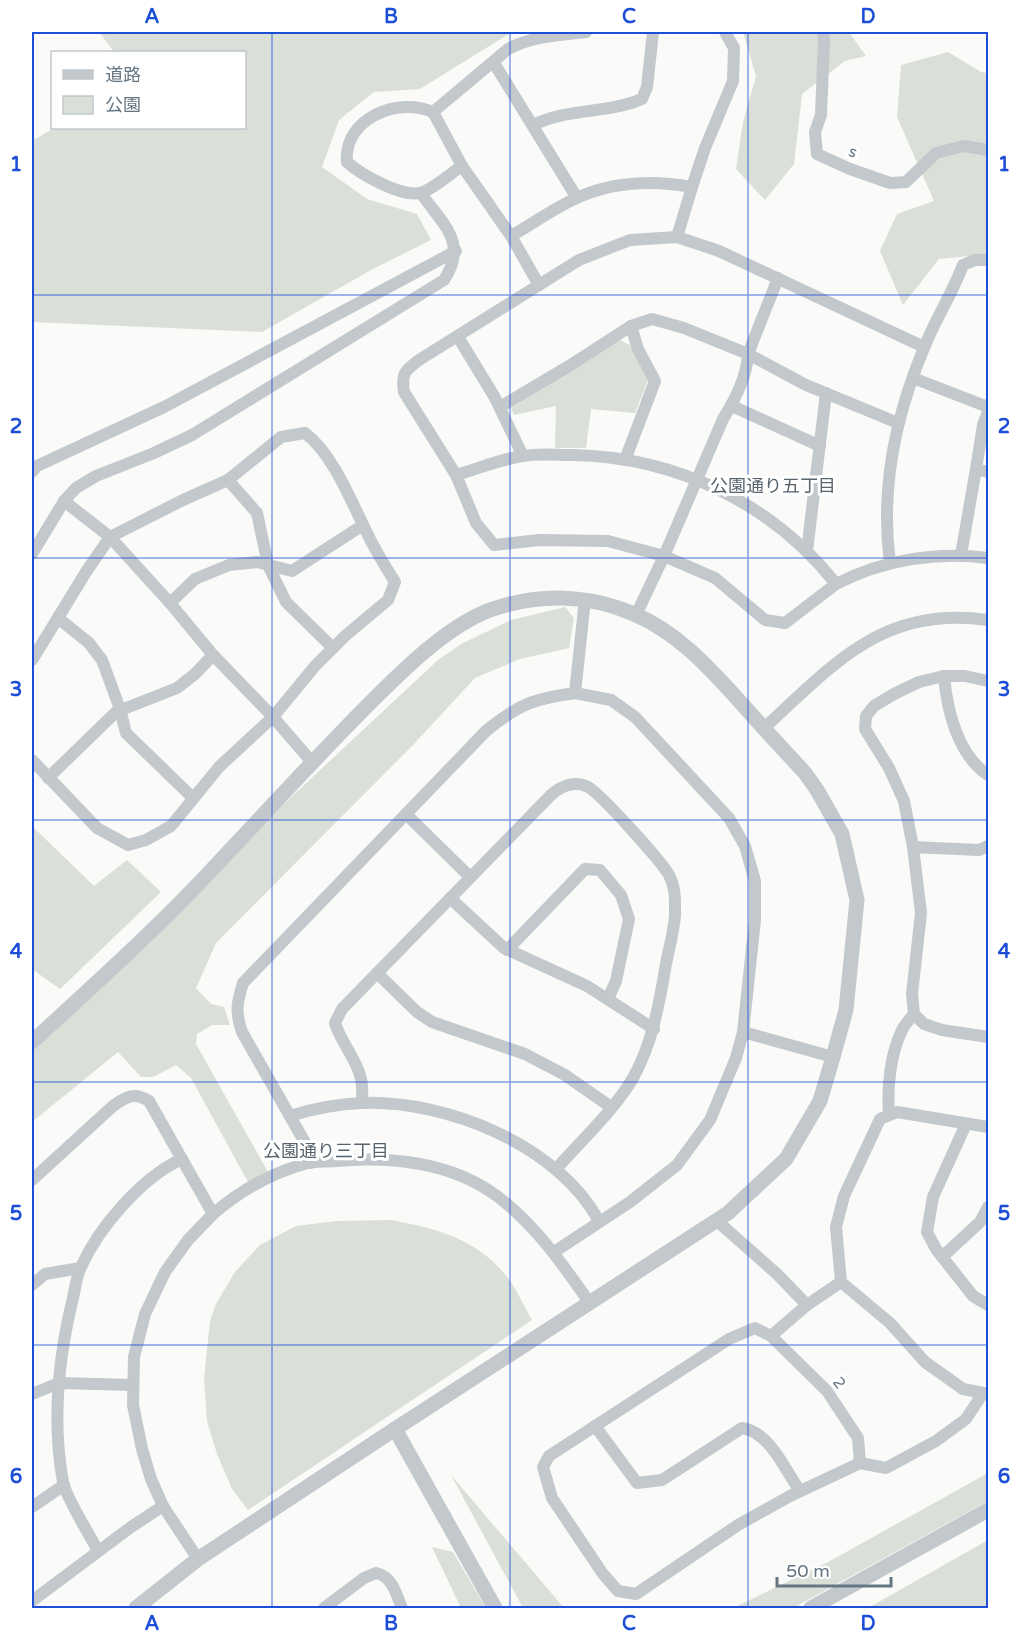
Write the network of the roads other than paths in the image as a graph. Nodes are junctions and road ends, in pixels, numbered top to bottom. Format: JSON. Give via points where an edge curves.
{"nodes":[{"id":1,"x":586,"y":32,"type":"edge"},
{"id":2,"x":653,"y":32,"type":"edge"},
{"id":3,"x":725,"y":32,"type":"edge"},
{"id":4,"x":823,"y":32,"type":"edge"},
{"id":5,"x":494,"y":63,"type":"junction"},
{"id":6,"x":433,"y":112,"type":"junction"},
{"id":7,"x":533,"y":125,"type":"junction"},
{"id":8,"x":988,"y":150,"type":"edge"},
{"id":9,"x":462,"y":166,"type":"junction"},
{"id":10,"x":692,"y":187,"type":"junction"},
{"id":11,"x":421,"y":193,"type":"junction"},
{"id":12,"x":577,"y":198,"type":"junction"},
{"id":13,"x":511,"y":236,"type":"junction"},
{"id":14,"x":677,"y":237,"type":"junction"},
{"id":15,"x":456,"y":251,"type":"junction"},
{"id":16,"x":988,"y":260,"type":"edge"},
{"id":17,"x":778,"y":278,"type":"junction"},
{"id":18,"x":539,"y":285,"type":"junction"},
{"id":19,"x":631,"y":326,"type":"junction"},
{"id":20,"x":458,"y":337,"type":"junction"},
{"id":21,"x":924,"y":347,"type":"junction"},
{"id":22,"x":748,"y":354,"type":"junction"},
{"id":23,"x":913,"y":378,"type":"junction"},
{"id":24,"x":826,"y":393,"type":"junction"},
{"id":25,"x":732,"y":405,"type":"junction"},
{"id":26,"x":500,"y":407,"type":"junction"},
{"id":27,"x":988,"y":407,"type":"edge"},
{"id":28,"x":988,"y":412,"type":"edge"},
{"id":29,"x":898,"y":423,"type":"junction"},
{"id":30,"x":820,"y":446,"type":"junction"},
{"id":31,"x":523,"y":456,"type":"junction"},
{"id":32,"x":626,"y":460,"type":"junction"},
{"id":33,"x":982,"y":471,"type":"edge"},
{"id":34,"x":32,"y":472,"type":"edge"},
{"id":35,"x":456,"y":475,"type":"junction"},
{"id":36,"x":696,"y":478,"type":"junction"},
{"id":37,"x":228,"y":480,"type":"junction"},
{"id":38,"x":64,"y":501,"type":"junction"},
{"id":39,"x":363,"y":525,"type":"junction"},
{"id":40,"x":110,"y":537,"type":"junction"},
{"id":41,"x":807,"y":551,"type":"junction"},
{"id":42,"x":32,"y":554,"type":"edge"},
{"id":43,"x":961,"y":555,"type":"junction"},
{"id":44,"x":664,"y":556,"type":"junction"},
{"id":45,"x":988,"y":558,"type":"edge"},
{"id":46,"x":890,"y":563,"type":"junction"},
{"id":47,"x":268,"y":565,"type":"junction"},
{"id":48,"x":836,"y":584,"type":"junction"},
{"id":49,"x":585,"y":599,"type":"junction"},
{"id":50,"x":170,"y":603,"type":"junction"},
{"id":51,"x":636,"y":615,"type":"junction"},
{"id":52,"x":58,"y":618,"type":"junction"},
{"id":53,"x":988,"y":620,"type":"edge"},
{"id":54,"x":333,"y":648,"type":"junction"},
{"id":55,"x":213,"y":655,"type":"junction"},
{"id":56,"x":32,"y":660,"type":"edge"},
{"id":57,"x":944,"y":676,"type":"junction"},
{"id":58,"x":988,"y":681,"type":"edge"},
{"id":59,"x":575,"y":693,"type":"junction"},
{"id":60,"x":120,"y":710,"type":"junction"},
{"id":61,"x":273,"y":717,"type":"junction"},
{"id":62,"x":764,"y":728,"type":"junction"},
{"id":63,"x":32,"y":760,"type":"edge"},
{"id":64,"x":311,"y":761,"type":"junction"},
{"id":65,"x":988,"y":776,"type":"edge"},
{"id":66,"x":48,"y":778,"type":"junction"},
{"id":67,"x":193,"y":798,"type":"junction"},
{"id":68,"x":406,"y":814,"type":"junction"},
{"id":69,"x":988,"y":846,"type":"edge"},
{"id":70,"x":914,"y":847,"type":"junction"},
{"id":71,"x":470,"y":878,"type":"junction"},
{"id":72,"x":450,"y":898,"type":"junction"},
{"id":73,"x":507,"y":950,"type":"junction"},
{"id":74,"x":377,"y":973,"type":"junction"},
{"id":75,"x":608,"y":999,"type":"junction"},
{"id":76,"x":914,"y":1014,"type":"junction"},
{"id":77,"x":654,"y":1029,"type":"junction"},
{"id":78,"x":743,"y":1032,"type":"junction"},
{"id":79,"x":988,"y":1037,"type":"edge"},
{"id":80,"x":32,"y":1042,"type":"edge"},
{"id":81,"x":834,"y":1057,"type":"junction"},
{"id":82,"x":362,"y":1103,"type":"junction"},
{"id":83,"x":611,"y":1107,"type":"junction"},
{"id":84,"x":889,"y":1115,"type":"junction"},
{"id":85,"x":290,"y":1116,"type":"junction"},
{"id":86,"x":966,"y":1124,"type":"junction"},
{"id":87,"x":988,"y":1127,"type":"edge"},
{"id":88,"x":182,"y":1159,"type":"junction"},
{"id":89,"x":310,"y":1163,"type":"junction"},
{"id":90,"x":556,"y":1169,"type":"junction"},
{"id":91,"x":32,"y":1180,"type":"edge"},
{"id":92,"x":988,"y":1207,"type":"edge"},
{"id":93,"x":213,"y":1214,"type":"junction"},
{"id":94,"x":717,"y":1220,"type":"junction"},
{"id":95,"x":599,"y":1221,"type":"junction"},
{"id":96,"x":554,"y":1252,"type":"junction"},
{"id":97,"x":942,"y":1257,"type":"junction"},
{"id":98,"x":80,"y":1268,"type":"junction"},
{"id":99,"x":841,"y":1282,"type":"junction"},
{"id":100,"x":32,"y":1285,"type":"edge"},
{"id":101,"x":589,"y":1302,"type":"junction"},
{"id":102,"x":807,"y":1305,"type":"junction"},
{"id":103,"x":988,"y":1305,"type":"edge"},
{"id":104,"x":771,"y":1336,"type":"junction"},
{"id":105,"x":59,"y":1383,"type":"junction"},
{"id":106,"x":133,"y":1385,"type":"junction"},
{"id":107,"x":986,"y":1393,"type":"edge"},
{"id":108,"x":32,"y":1394,"type":"edge"},
{"id":109,"x":595,"y":1426,"type":"junction"},
{"id":110,"x":395,"y":1429,"type":"junction"},
{"id":111,"x":860,"y":1463,"type":"junction"},
{"id":112,"x":64,"y":1485,"type":"junction"},
{"id":113,"x":800,"y":1491,"type":"junction"},
{"id":114,"x":163,"y":1506,"type":"junction"},
{"id":115,"x":32,"y":1507,"type":"edge"},
{"id":116,"x":988,"y":1510,"type":"edge"},
{"id":117,"x":98,"y":1551,"type":"junction"},
{"id":118,"x":198,"y":1559,"type":"junction"},
{"id":119,"x":32,"y":1600,"type":"edge"},
{"id":120,"x":141,"y":1607,"type":"edge"},
{"id":121,"x":324,"y":1608,"type":"edge"},
{"id":122,"x":402,"y":1608,"type":"edge"},
{"id":123,"x":495,"y":1608,"type":"edge"},
{"id":124,"x":811,"y":1608,"type":"edge"}],
"edges":[{"from":1,"to":5,"type":"street","via":[[520,43]]},
{"from":2,"to":7,"type":"street","via":[[648,87],[642,99],[628,105],[548,117]]},
{"from":3,"to":10,"type":"street","via":[[734,48],[733,81]]},
{"from":4,"to":8,"type":"street","name":"s","via":[[821,115],[815,132],[817,154],[890,183],[906,182],[936,153],[964,146]]},
{"from":5,"to":6,"type":"street"},
{"from":5,"to":7,"type":"street"},
{"from":6,"to":9,"type":"street"},
{"from":6,"to":11,"type":"street","via":[[409,107],[374,115],[351,136],[346,150],[347,162],[357,172],[411,194]]},
{"from":7,"to":12,"type":"street"},
{"from":9,"to":11,"type":"street"},
{"from":9,"to":13,"type":"street"},
{"from":10,"to":12,"type":"street","via":[[630,183]]},
{"from":10,"to":14,"type":"street"},
{"from":11,"to":15,"type":"street","via":[[452,237]]},
{"from":12,"to":13,"type":"street"},
{"from":13,"to":18,"type":"street"},
{"from":14,"to":17,"type":"street"},
{"from":14,"to":18,"type":"street","via":[[630,240],[601,250]]},
{"from":15,"to":34,"type":"street","via":[[164,406],[37,466]]},
{"from":15,"to":38,"type":"street","via":[[444,280],[192,435],[96,476]]},
{"from":16,"to":21,"type":"street","via":[[963,265]]},
{"from":17,"to":21,"type":"street"},
{"from":17,"to":22,"type":"street"},
{"from":18,"to":20,"type":"street"},
{"from":19,"to":22,"type":"street","via":[[652,319]]},
{"from":19,"to":26,"type":"street"},
{"from":19,"to":32,"type":"street","via":[[655,381]]},
{"from":20,"to":26,"type":"street"},
{"from":20,"to":35,"type":"street","via":[[405,371],[402,382],[404,392]]},
{"from":21,"to":23,"type":"street"},
{"from":22,"to":24,"type":"street"},
{"from":22,"to":25,"type":"street"},
{"from":23,"to":27,"type":"street"},
{"from":23,"to":29,"type":"street"},
{"from":24,"to":29,"type":"street"},
{"from":24,"to":30,"type":"street"},
{"from":25,"to":30,"type":"street"},
{"from":25,"to":36,"type":"street"},
{"from":26,"to":31,"type":"street"},
{"from":28,"to":33,"type":"street","via":[[983,425]]},
{"from":29,"to":46,"type":"street","via":[[887,491]]},
{"from":30,"to":41,"type":"street"},
{"from":31,"to":32,"type":"street","via":[[590,455]]},
{"from":31,"to":35,"type":"street"},
{"from":32,"to":36,"type":"street"},
{"from":33,"to":43,"type":"street"},
{"from":35,"to":44,"type":"street","via":[[476,523],[494,545],[539,540],[608,541]]},
{"from":36,"to":41,"type":"street","via":[[781,526]]},
{"from":36,"to":44,"type":"street"},
{"from":37,"to":39,"type":"street","via":[[281,436],[305,433],[334,469]]},
{"from":37,"to":40,"type":"street"},
{"from":37,"to":47,"type":"street","via":[[257,513]]},
{"from":38,"to":40,"type":"street"},
{"from":38,"to":42,"type":"street"},
{"from":39,"to":47,"type":"street","via":[[292,571]]},
{"from":39,"to":54,"type":"street","via":[[395,582],[388,600]]},
{"from":40,"to":50,"type":"street"},
{"from":40,"to":52,"type":"street"},
{"from":41,"to":48,"type":"street"},
{"from":43,"to":45,"type":"street"},
{"from":43,"to":46,"type":"street"},
{"from":44,"to":48,"type":"street","via":[[715,578],[765,620],[785,623]]},
{"from":44,"to":51,"type":"street"},
{"from":46,"to":48,"type":"street"},
{"from":47,"to":50,"type":"street","via":[[229,565],[195,579]]},
{"from":47,"to":54,"type":"street","via":[[286,602]]},
{"from":49,"to":51,"type":"street"},
{"from":49,"to":59,"type":"street"},
{"from":49,"to":64,"type":"street","via":[[533,599],[489,610],[450,632],[404,669]]},
{"from":50,"to":55,"type":"street"},
{"from":51,"to":62,"type":"street","via":[[669,633],[699,657]]},
{"from":52,"to":56,"type":"street"},
{"from":52,"to":60,"type":"street","via":[[89,643],[102,660]]},
{"from":53,"to":62,"type":"street","via":[[934,619],[874,636],[835,664]]},
{"from":54,"to":61,"type":"street"},
{"from":55,"to":60,"type":"street","via":[[177,688]]},
{"from":55,"to":61,"type":"street"},
{"from":57,"to":58,"type":"street"},
{"from":57,"to":65,"type":"street","via":[[950,712],[963,747]]},
{"from":57,"to":70,"type":"street","via":[[894,693],[866,716],[865,729],[904,801]]},
{"from":59,"to":68,"type":"street","via":[[527,703],[507,714]]},
{"from":59,"to":78,"type":"street","via":[[611,700],[635,717],[729,818],[745,846],[755,881],[755,920]]},
{"from":60,"to":66,"type":"street"},
{"from":60,"to":67,"type":"street","via":[[126,733]]},
{"from":61,"to":64,"type":"street"},
{"from":61,"to":67,"type":"street","via":[[219,767]]},
{"from":62,"to":81,"type":"street","via":[[817,790],[842,834],[857,900],[846,1010]]},
{"from":63,"to":66,"type":"street"},
{"from":64,"to":80,"type":"street","via":[[218,864]]},
{"from":66,"to":67,"type":"street","via":[[98,828],[128,845],[171,826]]},
{"from":68,"to":71,"type":"street"},
{"from":68,"to":85,"type":"street","via":[[243,983],[237,1016]]},
{"from":69,"to":70,"type":"street","via":[[979,850]]},
{"from":70,"to":76,"type":"street","via":[[921,913],[912,994]]},
{"from":71,"to":72,"type":"street"},
{"from":71,"to":77,"type":"street","via":[[558,789],[570,784],[595,792],[664,867],[674,887],[675,918]]},
{"from":72,"to":73,"type":"street"},
{"from":72,"to":74,"type":"street"},
{"from":73,"to":75,"type":"street"},
{"from":73,"to":75,"type":"street","via":[[585,869],[600,870],[621,895],[629,919],[616,981]]},
{"from":74,"to":82,"type":"street","via":[[342,1009],[335,1023],[361,1080]]},
{"from":74,"to":83,"type":"street","via":[[432,1022],[525,1054],[565,1075]]},
{"from":75,"to":77,"type":"street"},
{"from":76,"to":79,"type":"street","via":[[924,1024],[942,1030]]},
{"from":76,"to":84,"type":"street","via":[[902,1029],[892,1061]]},
{"from":77,"to":83,"type":"street","via":[[633,1077]]},
{"from":78,"to":81,"type":"street"},
{"from":78,"to":95,"type":"street","via":[[710,1120],[676,1165],[646,1191]]},
{"from":81,"to":94,"type":"street","via":[[820,1101],[786,1159]]},
{"from":82,"to":85,"type":"street"},
{"from":82,"to":90,"type":"street","via":[[418,1109],[468,1121],[538,1155]]},
{"from":83,"to":90,"type":"street"},
{"from":84,"to":86,"type":"street","via":[[897,1112]]},
{"from":84,"to":99,"type":"street","via":[[880,1119],[844,1196],[836,1227]]},
{"from":85,"to":89,"type":"street","via":[[308,1146]]},
{"from":86,"to":87,"type":"street"},
{"from":86,"to":97,"type":"street","via":[[933,1197],[927,1232]]},
{"from":88,"to":91,"type":"street","via":[[149,1101],[138,1095],[126,1096]]},
{"from":88,"to":93,"type":"street"},
{"from":88,"to":98,"type":"street","via":[[169,1164],[111,1217]]},
{"from":89,"to":93,"type":"street","via":[[261,1182]]},
{"from":89,"to":96,"type":"street","via":[[385,1159],[448,1172],[495,1195]]},
{"from":90,"to":95,"type":"street"},
{"from":92,"to":97,"type":"street","via":[[980,1222]]},
{"from":93,"to":106,"type":"street","via":[[165,1272],[145,1314],[134,1357]]},
{"from":94,"to":101,"type":"street"},
{"from":94,"to":102,"type":"street"},
{"from":95,"to":96,"type":"street"},
{"from":96,"to":101,"type":"street"},
{"from":97,"to":103,"type":"street","via":[[973,1296]]},
{"from":98,"to":100,"type":"street","via":[[45,1274]]},
{"from":98,"to":105,"type":"street"},
{"from":99,"to":102,"type":"street"},
{"from":99,"to":107,"type":"street","via":[[890,1323],[925,1362],[963,1389]]},
{"from":101,"to":110,"type":"street"},
{"from":102,"to":104,"type":"street"},
{"from":104,"to":109,"type":"street","via":[[755,1328],[729,1339]]},
{"from":104,"to":111,"type":"street","name":"2","via":[[827,1391],[858,1438]]},
{"from":105,"to":106,"type":"street"},
{"from":105,"to":108,"type":"street"},
{"from":105,"to":112,"type":"street","via":[[56,1426]]},
{"from":106,"to":114,"type":"street","via":[[142,1449]]},
{"from":107,"to":111,"type":"street","via":[[966,1419],[936,1441],[886,1468]]},
{"from":109,"to":113,"type":"street","via":[[637,1483],[662,1480],[742,1428],[754,1430],[768,1443]]},
{"from":109,"to":113,"type":"street","via":[[549,1456],[543,1467],[552,1498],[618,1591],[636,1594],[738,1526]]},
{"from":110,"to":118,"type":"street"},
{"from":110,"to":123,"type":"street"},
{"from":111,"to":113,"type":"street"},
{"from":112,"to":115,"type":"street"},
{"from":112,"to":117,"type":"street"},
{"from":114,"to":117,"type":"street"},
{"from":114,"to":118,"type":"street"},
{"from":116,"to":124,"type":"street"},
{"from":117,"to":119,"type":"street"},
{"from":118,"to":120,"type":"street"},
{"from":121,"to":122,"type":"street","via":[[376,1573],[391,1583]]}]}
